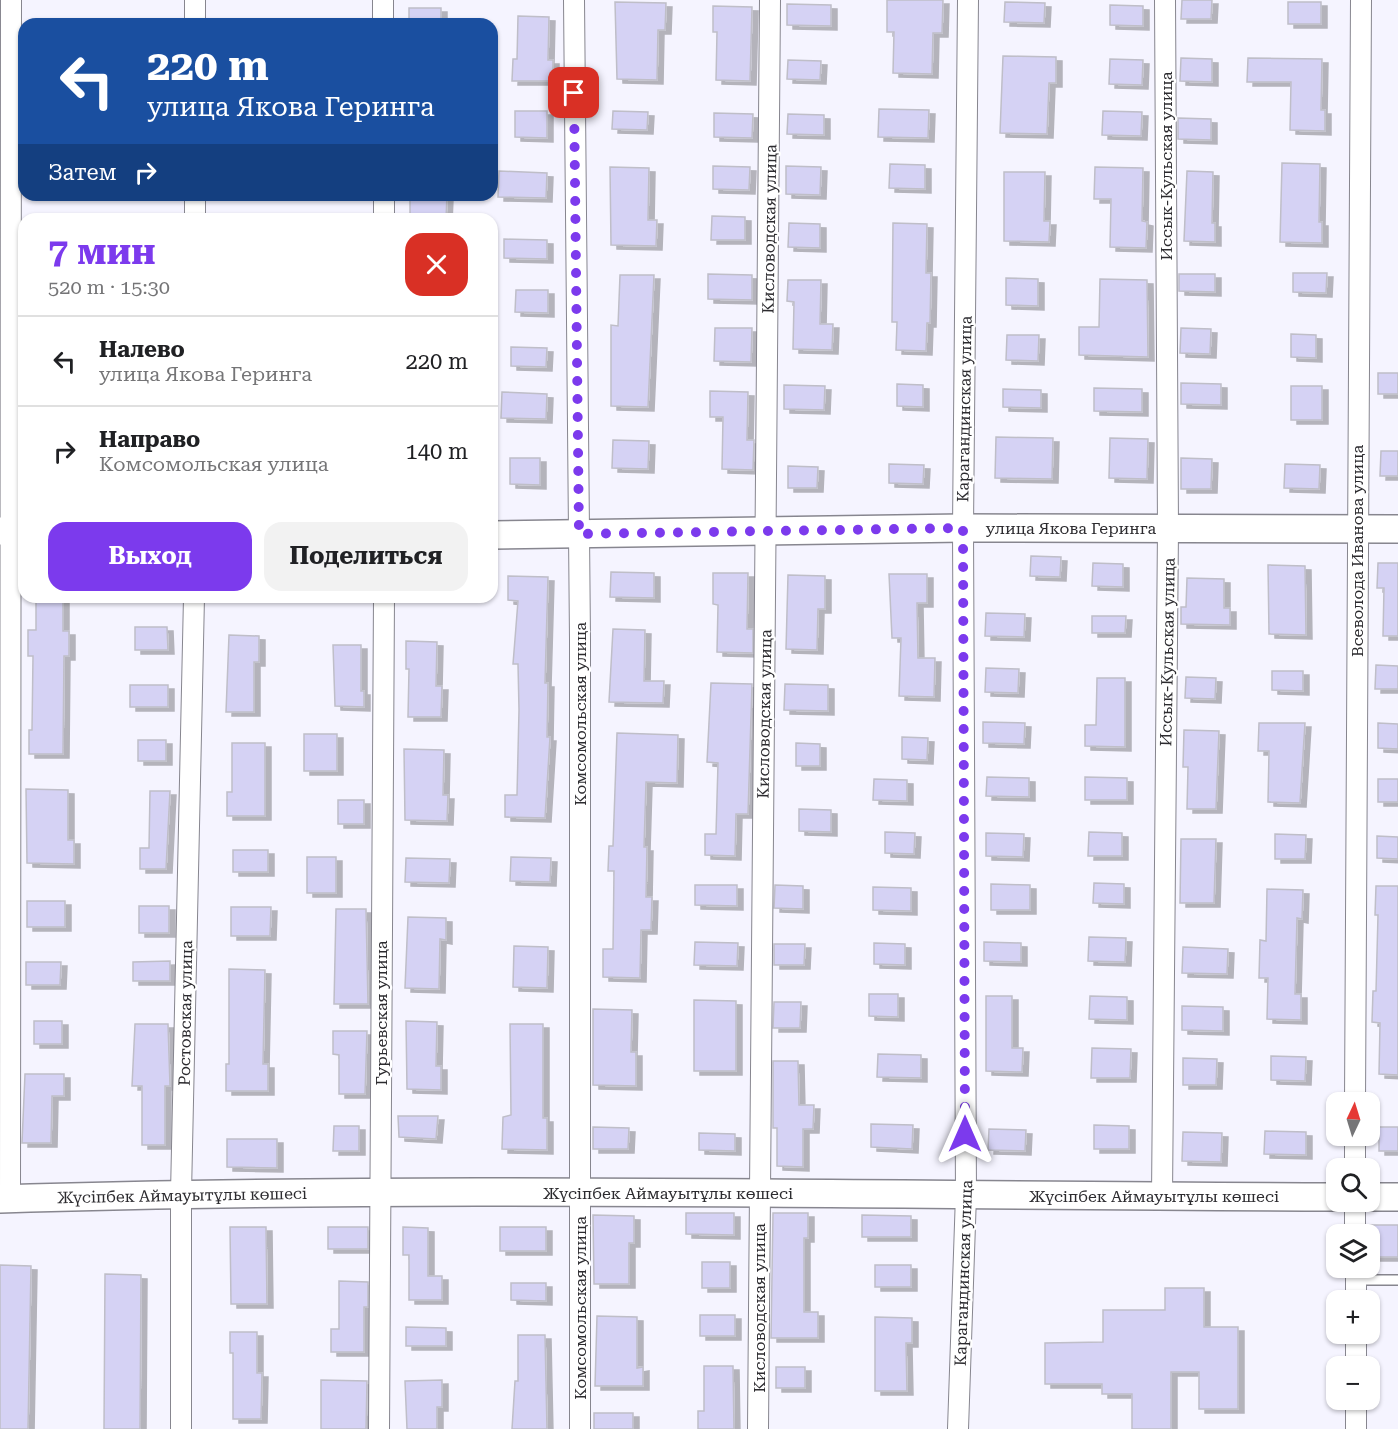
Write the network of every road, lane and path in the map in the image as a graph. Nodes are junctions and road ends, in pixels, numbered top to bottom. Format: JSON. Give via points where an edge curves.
{"nodes":[{"id":1,"x":11,"y":0,"type":"edge"},
{"id":2,"x":195,"y":0,"type":"edge"},
{"id":3,"x":383,"y":0,"type":"edge"},
{"id":4,"x":574,"y":0,"type":"edge"},
{"id":5,"x":770,"y":0,"type":"edge"},
{"id":6,"x":968,"y":0,"type":"edge"},
{"id":7,"x":1165,"y":0,"type":"edge"},
{"id":8,"x":1361,"y":0,"type":"edge"},
{"id":9,"x":195,"y":18,"type":"edge"},
{"id":10,"x":383,"y":18,"type":"edge"},
{"id":11,"x":963,"y":528,"type":"junction"},
{"id":12,"x":1168,"y":529,"type":"junction"},
{"id":13,"x":1356,"y":529,"type":"junction"},
{"id":14,"x":1398,"y":529,"type":"edge"},
{"id":15,"x":12,"y":531,"type":"edge"},
{"id":16,"x":766,"y":531,"type":"junction"},
{"id":17,"x":579,"y":534,"type":"junction"},
{"id":18,"x":498,"y":535,"type":"edge"},
{"id":19,"x":194,"y":603,"type":"edge"},
{"id":20,"x":384,"y":603,"type":"edge"},
{"id":21,"x":1355,"y":1092,"type":"edge"},
{"id":22,"x":760,"y":1192,"type":"junction"},
{"id":23,"x":181,"y":1193,"type":"junction"},
{"id":24,"x":380,"y":1193,"type":"junction"},
{"id":25,"x":580,"y":1193,"type":"junction"},
{"id":26,"x":966,"y":1195,"type":"junction"},
{"id":27,"x":1162,"y":1196,"type":"junction"},
{"id":28,"x":1326,"y":1197,"type":"edge"},
{"id":29,"x":1380,"y":1197,"type":"edge"},
{"id":30,"x":1398,"y":1197,"type":"edge"},
{"id":31,"x":5,"y":1199,"type":"edge"},
{"id":32,"x":1380,"y":1277,"type":"edge"},
{"id":33,"x":1398,"y":1280,"type":"edge"},
{"id":34,"x":1356,"y":1410,"type":"edge"},
{"id":35,"x":181,"y":1429,"type":"edge"},
{"id":36,"x":379,"y":1429,"type":"edge"},
{"id":37,"x":580,"y":1429,"type":"edge"},
{"id":38,"x":758,"y":1429,"type":"edge"},
{"id":39,"x":958,"y":1429,"type":"edge"},
{"id":40,"x":1356,"y":1429,"type":"edge"}],
"edges":[{"from":1,"to":15,"type":"street"},
{"from":2,"to":9,"type":"street"},
{"from":3,"to":10,"type":"street"},
{"from":4,"to":17,"type":"street","name":"Комсомольская улица"},
{"from":5,"to":16,"type":"street","name":"Кисловодская улица"},
{"from":6,"to":11,"type":"street","name":"Карагандинская улица"},
{"from":7,"to":12,"type":"street","name":"Иссык-Кульская улица"},
{"from":8,"to":13,"type":"street","name":"Всеволода Иванова улица"},
{"from":11,"to":12,"type":"street","name":"улица Якова Геринга"},
{"from":11,"to":16,"type":"street","name":"улица Якова Геринга"},
{"from":11,"to":26,"type":"street","name":"Карагандинская улица"},
{"from":12,"to":13,"type":"street","name":"улица Якова Геринга"},
{"from":12,"to":27,"type":"street","name":"Иссык-Кульская улица"},
{"from":13,"to":14,"type":"street","name":"улица Якова Геринга"},
{"from":13,"to":21,"type":"street","name":"Всеволода Иванова улица"},
{"from":15,"to":31,"type":"street"},
{"from":16,"to":17,"type":"street","name":"улица Якова Геринга"},
{"from":16,"to":22,"type":"street","name":"Кисловодская улица"},
{"from":17,"to":18,"type":"street","name":"улица Якова Геринга"},
{"from":17,"to":25,"type":"street","name":"Комсомольская улица"},
{"from":19,"to":23,"type":"street","name":"Ростовская улица"},
{"from":20,"to":24,"type":"street","name":"Гурьевская улица"},
{"from":22,"to":25,"type":"street","name":"Жүсіпбек Аймауытұлы көшесі"},
{"from":22,"to":26,"type":"street","name":"Жүсіпбек Аймауытұлы көшесі"},
{"from":22,"to":38,"type":"street","name":"Кисловодская улица"},
{"from":23,"to":24,"type":"street","name":"Жүсіпбек Аймауытұлы көшесі"},
{"from":23,"to":31,"type":"street","name":"Жүсіпбек Аймауытұлы көшесі"},
{"from":23,"to":35,"type":"street","name":"Ростовская улица"},
{"from":24,"to":25,"type":"street","name":"Жүсіпбек Аймауытұлы көшесі"},
{"from":24,"to":36,"type":"street","name":"Гурьевская улица"},
{"from":25,"to":37,"type":"street","name":"Комсомольская улица"},
{"from":26,"to":27,"type":"street","name":"Жүсіпбек Аймауытұлы көшесі"},
{"from":26,"to":39,"type":"street","name":"Карагандинская улица"},
{"from":27,"to":28,"type":"street","name":"Жүсіпбек Аймауытұлы көшесі"},
{"from":29,"to":30,"type":"street"},
{"from":32,"to":33,"type":"lane"},
{"from":34,"to":40,"type":"street"}]}
